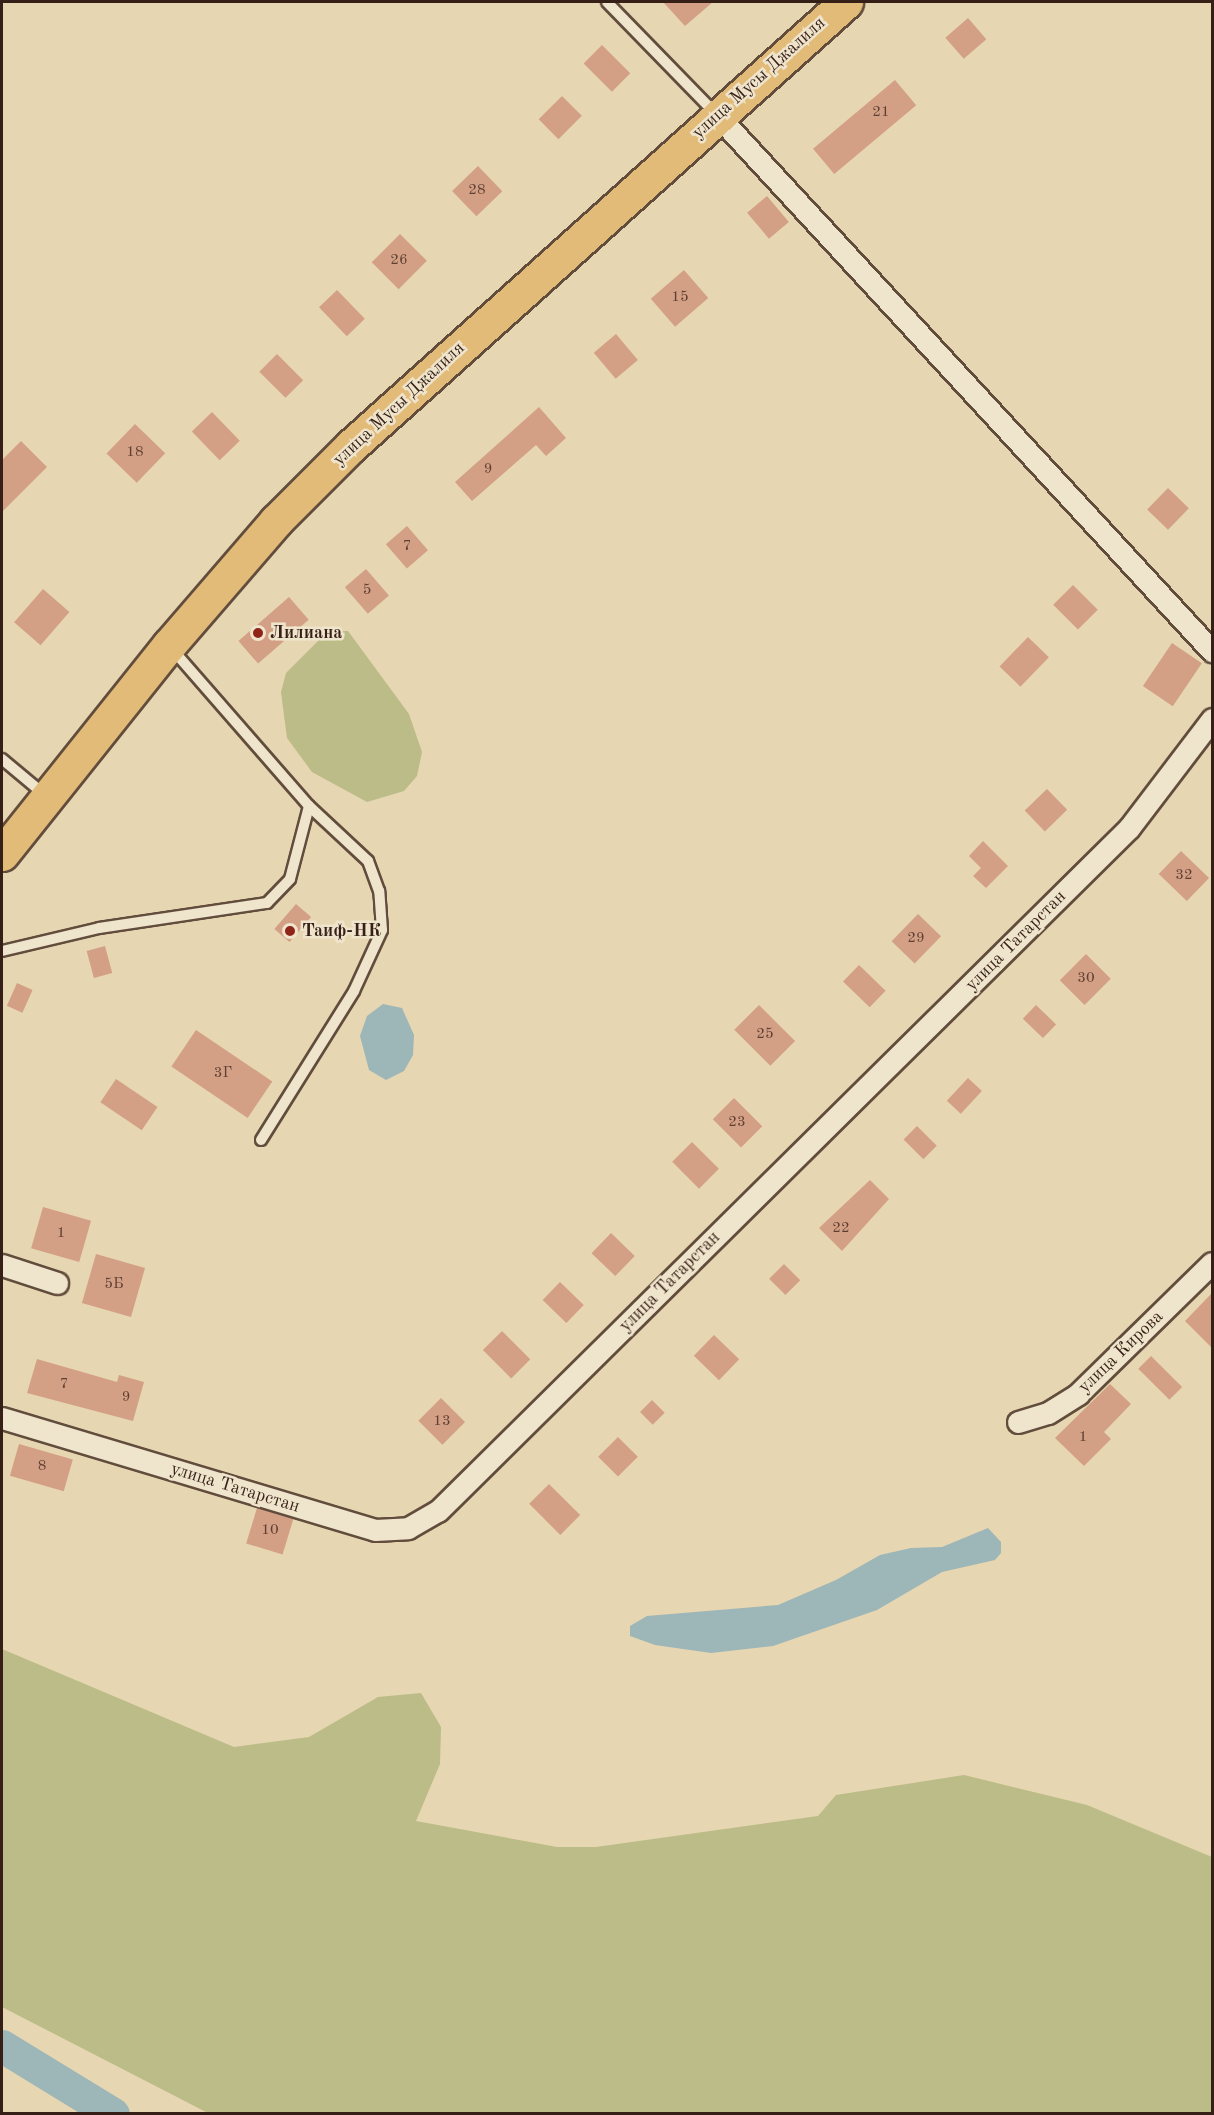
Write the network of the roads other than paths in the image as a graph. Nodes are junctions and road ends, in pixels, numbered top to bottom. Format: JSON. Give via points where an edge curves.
{"nodes":[{"id":1,"x":607,"y":2,"type":"edge"},
{"id":2,"x":846,"y":2,"type":"edge"},
{"id":3,"x":717,"y":116,"type":"junction"},
{"id":4,"x":169,"y":645,"type":"junction"},
{"id":5,"x":1212,"y":651,"type":"edge"},
{"id":6,"x":1212,"y":719,"type":"edge"},
{"id":7,"x":2,"y":759,"type":"edge"},
{"id":8,"x":47,"y":797,"type":"junction"},
{"id":9,"x":309,"y":806,"type":"junction"},
{"id":10,"x":2,"y":854,"type":"edge"},
{"id":11,"x":2,"y":951,"type":"edge"},
{"id":12,"x":261,"y":1140,"type":"dead end"},
{"id":13,"x":1212,"y":1263,"type":"edge"},
{"id":14,"x":2,"y":1265,"type":"edge"},
{"id":15,"x":57,"y":1283,"type":"dead end"},
{"id":16,"x":2,"y":1418,"type":"edge"},
{"id":17,"x":1018,"y":1422,"type":"dead end"}],
"edges":[{"from":1,"to":3,"type":"lane"},
{"from":2,"to":3,"type":"highway","name":"улица Мусы Джалиля"},
{"from":3,"to":4,"type":"highway","name":"улица Мусы Джалиля","via":[[351,446],[276,521]]},
{"from":3,"to":5,"type":"street"},
{"from":4,"to":8,"type":"highway","name":"улица Мусы Джалиля"},
{"from":4,"to":9,"type":"lane"},
{"from":6,"to":16,"type":"street","name":"улица Татарстан","via":[[1130,828],[428,1517],[408,1528],[375,1530]]},
{"from":7,"to":8,"type":"lane"},
{"from":8,"to":10,"type":"highway","name":"улица Мусы Джалиля"},
{"from":9,"to":11,"type":"lane","via":[[290,879],[267,903],[99,928]]},
{"from":9,"to":12,"type":"lane","via":[[368,861],[379,891],[382,930],[354,991]]},
{"from":13,"to":17,"type":"street","name":"улица Кирова","via":[[1078,1394],[1048,1413]]},
{"from":14,"to":15,"type":"street"}]}
